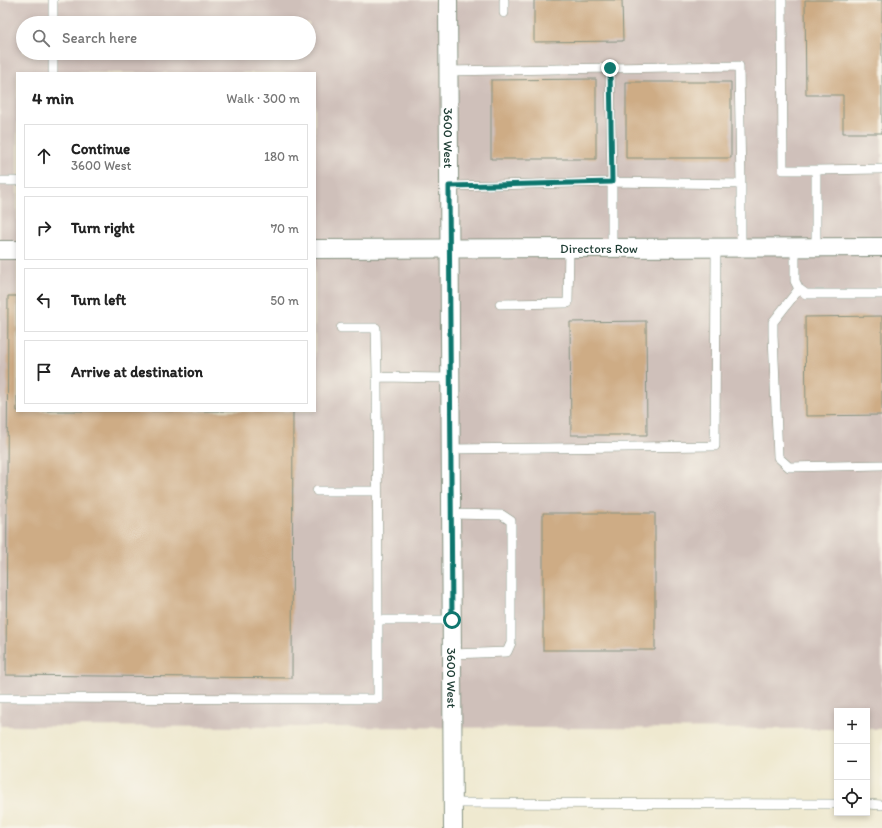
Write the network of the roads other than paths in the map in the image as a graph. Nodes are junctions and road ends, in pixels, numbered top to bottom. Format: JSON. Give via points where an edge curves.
{"nodes":[{"id":1,"x":53,"y":0,"type":"edge"},
{"id":2,"x":448,"y":0,"type":"edge"},
{"id":3,"x":504,"y":0,"type":"edge"},
{"id":4,"x":782,"y":0,"type":"edge"},
{"id":5,"x":504,"y":13,"type":"dead end"},
{"id":6,"x":53,"y":16,"type":"edge"},
{"id":7,"x":53,"y":60,"type":"edge"},
{"id":8,"x":609,"y":68,"type":"junction"},
{"id":9,"x":448,"y":71,"type":"junction"},
{"id":10,"x":53,"y":72,"type":"edge"},
{"id":11,"x":882,"y":169,"type":"edge"},
{"id":12,"x":816,"y":170,"type":"junction"},
{"id":13,"x":0,"y":181,"type":"edge"},
{"id":14,"x":16,"y":181,"type":"edge"},
{"id":15,"x":612,"y":182,"type":"junction"},
{"id":16,"x":741,"y":184,"type":"junction"},
{"id":17,"x":449,"y":186,"type":"junction"},
{"id":18,"x":882,"y":247,"type":"edge"},
{"id":19,"x":569,"y":248,"type":"junction"},
{"id":20,"x":612,"y":248,"type":"junction"},
{"id":21,"x":716,"y":248,"type":"junction"},
{"id":22,"x":740,"y":248,"type":"junction"},
{"id":23,"x":795,"y":248,"type":"junction"},
{"id":24,"x":816,"y":248,"type":"junction"},
{"id":25,"x":316,"y":249,"type":"edge"},
{"id":26,"x":449,"y":249,"type":"junction"},
{"id":27,"x":0,"y":250,"type":"edge"},
{"id":28,"x":16,"y":250,"type":"edge"},
{"id":29,"x":799,"y":289,"type":"junction"},
{"id":30,"x":882,"y":294,"type":"edge"},
{"id":31,"x":500,"y":304,"type":"dead end"},
{"id":32,"x":341,"y":328,"type":"dead end"},
{"id":33,"x":377,"y":377,"type":"junction"},
{"id":34,"x":450,"y":378,"type":"junction"},
{"id":35,"x":451,"y":449,"type":"junction"},
{"id":36,"x":882,"y":465,"type":"edge"},
{"id":37,"x":317,"y":491,"type":"dead end"},
{"id":38,"x":377,"y":491,"type":"junction"},
{"id":39,"x":451,"y":514,"type":"junction"},
{"id":40,"x":378,"y":620,"type":"junction"},
{"id":41,"x":452,"y":620,"type":"junction"},
{"id":42,"x":452,"y":654,"type":"junction"},
{"id":43,"x":0,"y":698,"type":"edge"},
{"id":44,"x":453,"y":803,"type":"junction"},
{"id":45,"x":834,"y":804,"type":"edge"},
{"id":46,"x":870,"y":804,"type":"edge"},
{"id":47,"x":882,"y":804,"type":"edge"},
{"id":48,"x":453,"y":828,"type":"edge"}],
"edges":[{"from":1,"to":6,"type":"lane"},
{"from":2,"to":9,"type":"street","name":"3600 West"},
{"from":3,"to":5,"type":"lane"},
{"from":4,"to":12,"type":"lane","via":[[783,170]]},
{"from":7,"to":10,"type":"lane"},
{"from":8,"to":9,"type":"lane"},
{"from":8,"to":15,"type":"lane"},
{"from":8,"to":16,"type":"lane","via":[[739,66]]},
{"from":9,"to":17,"type":"street","name":"3600 West"},
{"from":11,"to":12,"type":"lane"},
{"from":12,"to":24,"type":"lane"},
{"from":13,"to":14,"type":"lane"},
{"from":15,"to":16,"type":"lane"},
{"from":15,"to":17,"type":"lane"},
{"from":15,"to":20,"type":"lane"},
{"from":16,"to":22,"type":"lane"},
{"from":17,"to":26,"type":"street","name":"3600 West"},
{"from":18,"to":24,"type":"street","name":"Directors Row"},
{"from":19,"to":20,"type":"street","name":"Directors Row"},
{"from":19,"to":26,"type":"street","name":"Directors Row"},
{"from":19,"to":31,"type":"lane","via":[[568,303]]},
{"from":20,"to":21,"type":"street","name":"Directors Row"},
{"from":21,"to":22,"type":"street","name":"Directors Row"},
{"from":21,"to":35,"type":"lane","via":[[715,446]]},
{"from":22,"to":23,"type":"street","name":"Directors Row"},
{"from":23,"to":24,"type":"street","name":"Directors Row"},
{"from":23,"to":29,"type":"lane","via":[[795,281]]},
{"from":25,"to":26,"type":"street","name":"Directors Row"},
{"from":26,"to":34,"type":"street","name":"3600 West"},
{"from":27,"to":28,"type":"street"},
{"from":29,"to":30,"type":"lane","via":[[806,294]]},
{"from":29,"to":36,"type":"lane","via":[[773,322],[778,456],[789,467]]},
{"from":32,"to":33,"type":"lane","via":[[376,328]]},
{"from":33,"to":34,"type":"lane"},
{"from":33,"to":38,"type":"lane"},
{"from":34,"to":35,"type":"street","name":"3600 West"},
{"from":35,"to":39,"type":"street","name":"3600 West"},
{"from":37,"to":38,"type":"lane"},
{"from":38,"to":40,"type":"lane"},
{"from":39,"to":41,"type":"street","name":"3600 West"},
{"from":39,"to":42,"type":"lane","via":[[502,515],[511,521],[511,643],[507,652]]},
{"from":40,"to":41,"type":"lane"},
{"from":40,"to":43,"type":"lane","via":[[378,699]]},
{"from":41,"to":42,"type":"street","name":"3600 West"},
{"from":42,"to":44,"type":"street","name":"3600 West"},
{"from":44,"to":45,"type":"lane"},
{"from":44,"to":48,"type":"street","name":"3600 West"},
{"from":46,"to":47,"type":"lane"}]}
